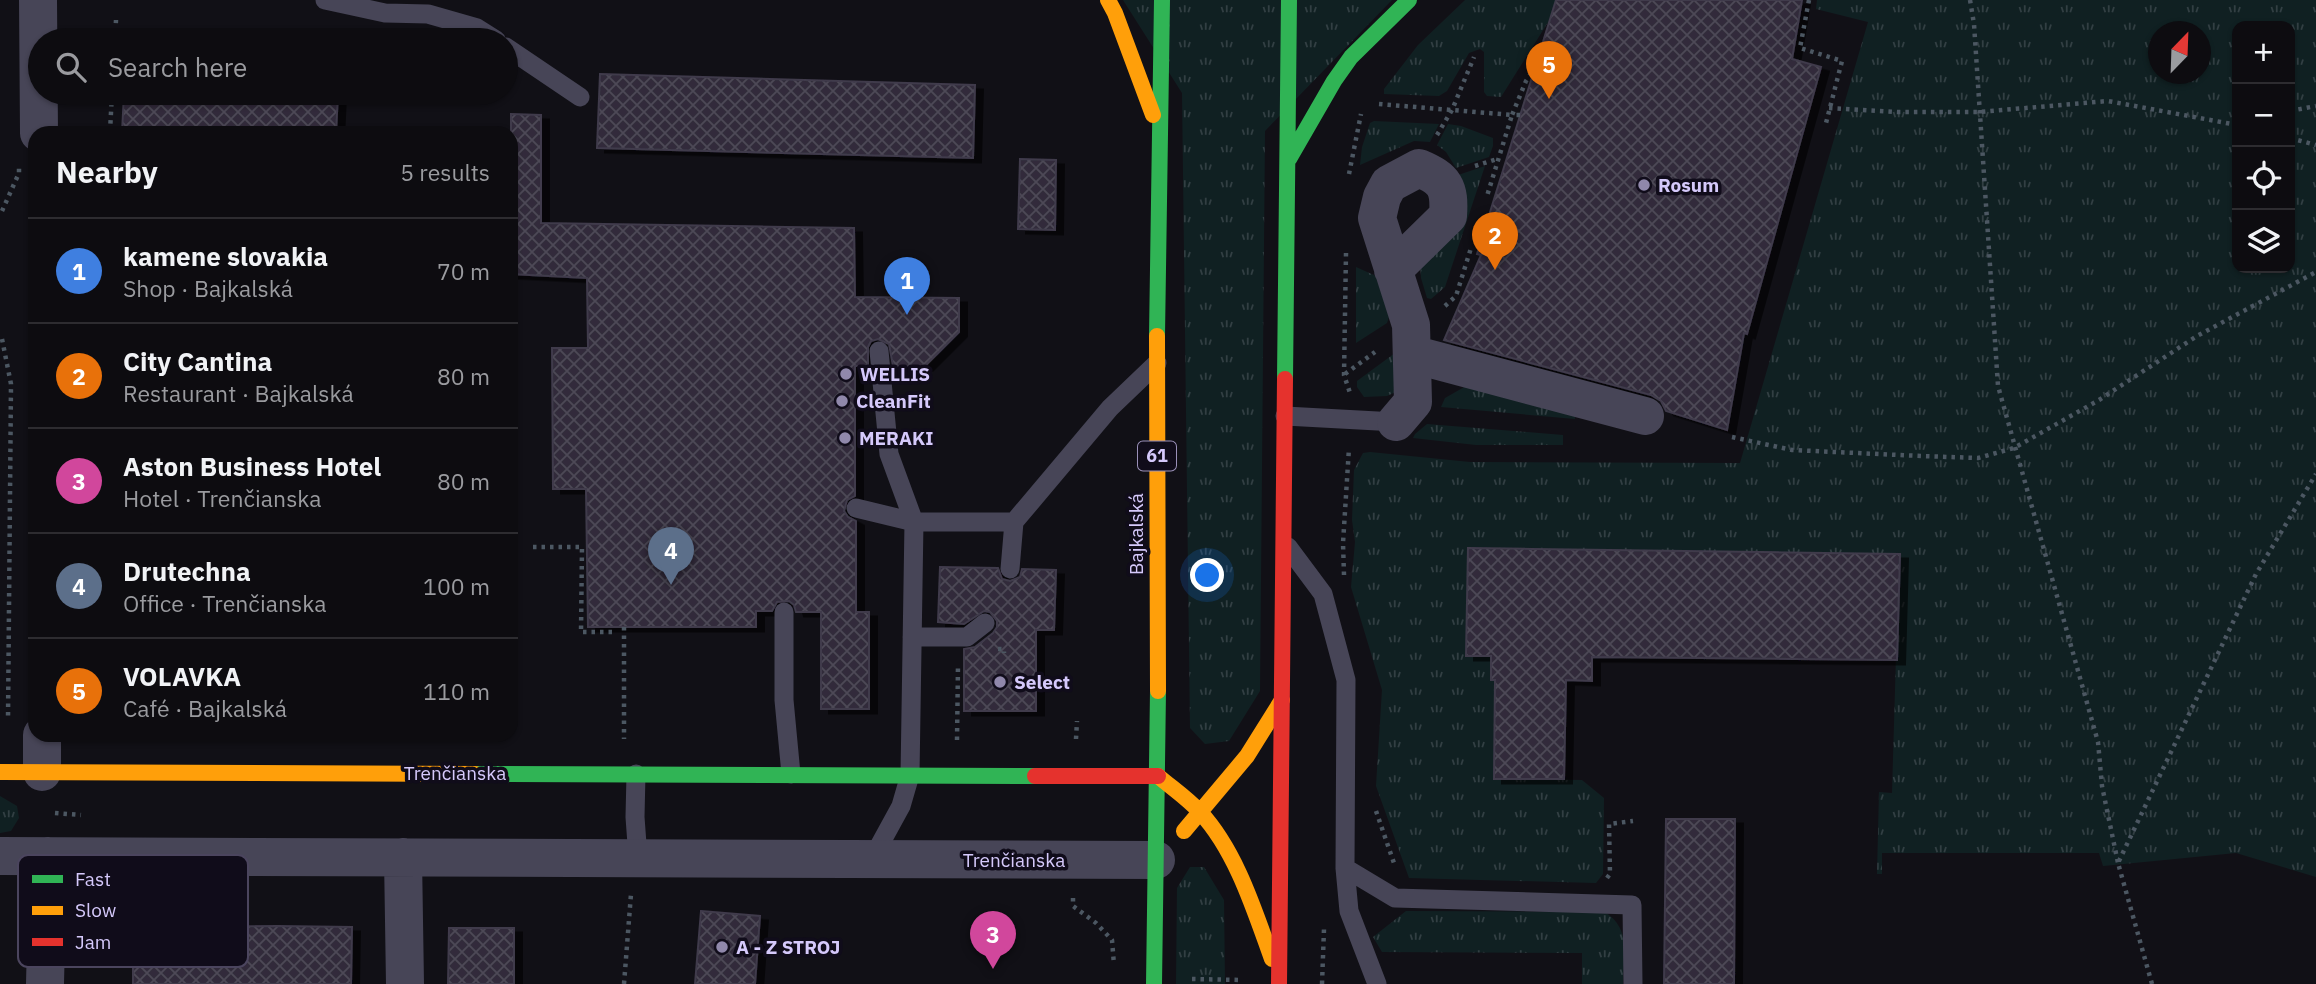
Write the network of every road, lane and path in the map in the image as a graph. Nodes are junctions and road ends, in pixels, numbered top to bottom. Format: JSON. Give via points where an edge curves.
{"nodes":[{"id":1,"x":38,"y":0,"type":"edge"},
{"id":2,"x":325,"y":0,"type":"edge"},
{"id":3,"x":1108,"y":0,"type":"edge"},
{"id":4,"x":1162,"y":0,"type":"edge"},
{"id":5,"x":1289,"y":0,"type":"edge"},
{"id":6,"x":1409,"y":0,"type":"edge"},
{"id":7,"x":1809,"y":0,"type":"edge"},
{"id":8,"x":1970,"y":0,"type":"edge"},
{"id":9,"x":116,"y":20,"type":"dead end"},
{"id":10,"x":39,"y":28,"type":"edge"},
{"id":11,"x":116,"y":28,"type":"edge"},
{"id":12,"x":477,"y":28,"type":"edge"},
{"id":13,"x":518,"y":55,"type":"edge"},
{"id":14,"x":1474,"y":57,"type":"dead end"},
{"id":15,"x":1534,"y":69,"type":"dead end"},
{"id":16,"x":580,"y":97,"type":"dead end"},
{"id":17,"x":42,"y":105,"type":"edge"},
{"id":18,"x":111,"y":105,"type":"edge"},
{"id":19,"x":2316,"y":106,"type":"edge"},
{"id":20,"x":1829,"y":108,"type":"junction"},
{"id":21,"x":1362,"y":110,"type":"dead end"},
{"id":22,"x":1452,"y":110,"type":"dead end"},
{"id":23,"x":2295,"y":110,"type":"edge"},
{"id":24,"x":1979,"y":112,"type":"junction"},
{"id":25,"x":1520,"y":116,"type":"dead end"},
{"id":26,"x":2232,"y":122,"type":"edge"},
{"id":27,"x":43,"y":126,"type":"edge"},
{"id":28,"x":110,"y":126,"type":"edge"},
{"id":29,"x":1825,"y":127,"type":"dead end"},
{"id":30,"x":1161,"y":135,"type":"junction"},
{"id":31,"x":2295,"y":139,"type":"edge"},
{"id":32,"x":2316,"y":145,"type":"edge"},
{"id":33,"x":28,"y":160,"type":"edge"},
{"id":34,"x":1288,"y":161,"type":"junction"},
{"id":35,"x":1349,"y":177,"type":"dead end"},
{"id":36,"x":2,"y":211,"type":"dead end"},
{"id":37,"x":1346,"y":242,"type":"dead end"},
{"id":38,"x":1392,"y":270,"type":"dead end"},
{"id":39,"x":2316,"y":272,"type":"edge"},
{"id":40,"x":2,"y":339,"type":"dead end"},
{"id":41,"x":879,"y":351,"type":"dead end"},
{"id":42,"x":1412,"y":354,"type":"junction"},
{"id":43,"x":1157,"y":362,"type":"junction"},
{"id":44,"x":1285,"y":416,"type":"junction"},
{"id":45,"x":1646,"y":416,"type":"dead end"},
{"id":46,"x":1350,"y":419,"type":"junction"},
{"id":47,"x":1396,"y":422,"type":"joint"},
{"id":48,"x":1732,"y":437,"type":"dead end"},
{"id":49,"x":2014,"y":448,"type":"junction"},
{"id":50,"x":2316,"y":474,"type":"edge"},
{"id":51,"x":856,"y":508,"type":"dead end"},
{"id":52,"x":914,"y":522,"type":"junction"},
{"id":53,"x":1014,"y":522,"type":"junction"},
{"id":54,"x":1284,"y":541,"type":"junction"},
{"id":55,"x":1343,"y":543,"type":"dead end"},
{"id":56,"x":533,"y":547,"type":"dead end"},
{"id":57,"x":1010,"y":569,"type":"dead end"},
{"id":58,"x":784,"y":612,"type":"dead end"},
{"id":59,"x":985,"y":623,"type":"dead end"},
{"id":60,"x":624,"y":627,"type":"dead end"},
{"id":61,"x":614,"y":632,"type":"dead end"},
{"id":62,"x":912,"y":637,"type":"junction"},
{"id":63,"x":967,"y":637,"type":"junction"},
{"id":64,"x":28,"y":690,"type":"edge"},
{"id":65,"x":1282,"y":699,"type":"junction"},
{"id":66,"x":624,"y":740,"type":"dead end"},
{"id":67,"x":31,"y":744,"type":"edge"},
{"id":68,"x":957,"y":744,"type":"dead end"},
{"id":69,"x":0,"y":772,"type":"edge"},
{"id":70,"x":636,"y":774,"type":"junction"},
{"id":71,"x":791,"y":774,"type":"junction"},
{"id":72,"x":910,"y":775,"type":"junction"},
{"id":73,"x":1158,"y":776,"type":"junction"},
{"id":74,"x":1201,"y":813,"type":"junction"},
{"id":75,"x":0,"y":856,"type":"edge"},
{"id":76,"x":18,"y":856,"type":"edge"},
{"id":77,"x":248,"y":857,"type":"edge"},
{"id":78,"x":403,"y":857,"type":"junction"},
{"id":79,"x":872,"y":859,"type":"junction"},
{"id":80,"x":1156,"y":860,"type":"junction"},
{"id":81,"x":2118,"y":863,"type":"junction"},
{"id":82,"x":1345,"y":868,"type":"junction"},
{"id":83,"x":635,"y":874,"type":"junction"},
{"id":84,"x":1374,"y":979,"type":"edge"},
{"id":85,"x":1154,"y":981,"type":"edge"},
{"id":86,"x":1279,"y":983,"type":"edge"},
{"id":87,"x":405,"y":984,"type":"edge"},
{"id":88,"x":624,"y":984,"type":"edge"},
{"id":89,"x":1324,"y":984,"type":"edge"},
{"id":90,"x":1391,"y":984,"type":"edge"},
{"id":91,"x":1633,"y":984,"type":"edge"},
{"id":92,"x":2152,"y":984,"type":"edge"}],
"edges":[{"from":1,"to":10,"type":"street"},
{"from":2,"to":12,"type":"lane","via":[[385,13],[428,13]]},
{"from":3,"to":30,"type":"main road"},
{"from":4,"to":30,"type":"main road","name":"Bajkalská","number":"61"},
{"from":5,"to":34,"type":"main road"},
{"from":6,"to":34,"type":"main road","via":[[1351,57]]},
{"from":7,"to":20,"type":"path","via":[[1800,48],[1842,61]]},
{"from":8,"to":24,"type":"path"},
{"from":9,"to":11,"type":"path"},
{"from":13,"to":16,"type":"lane"},
{"from":14,"to":22,"type":"path"},
{"from":15,"to":25,"type":"path","via":[[1512,114]]},
{"from":17,"to":27,"type":"street"},
{"from":18,"to":28,"type":"path"},
{"from":19,"to":23,"type":"path"},
{"from":20,"to":24,"type":"path"},
{"from":20,"to":29,"type":"path"},
{"from":21,"to":35,"type":"path"},
{"from":24,"to":26,"type":"path","via":[[2108,101]]},
{"from":24,"to":49,"type":"path","via":[[1998,386]]},
{"from":30,"to":43,"type":"main road","name":"Bajkalská","number":"61"},
{"from":31,"to":32,"type":"path"},
{"from":33,"to":36,"type":"path"},
{"from":34,"to":44,"type":"main road"},
{"from":37,"to":46,"type":"path","via":[[1345,375],[1351,395]]},
{"from":38,"to":42,"type":"street","via":[[1411,326]]},
{"from":39,"to":49,"type":"path","via":[[2197,336]]},
{"from":40,"to":64,"type":"path","via":[[11,384]]},
{"from":41,"to":52,"type":"lane","via":[[889,454]]},
{"from":42,"to":45,"type":"street"},
{"from":42,"to":47,"type":"street","via":[[1413,402]]},
{"from":43,"to":53,"type":"lane","via":[[1110,408]]},
{"from":43,"to":73,"type":"main road","name":"Bajkalská","number":"61"},
{"from":44,"to":46,"type":"lane"},
{"from":44,"to":54,"type":"main road"},
{"from":46,"to":47,"type":"lane"},
{"from":46,"to":55,"type":"path"},
{"from":48,"to":49,"type":"path","via":[[1792,450],[1944,457],[1978,458]]},
{"from":49,"to":81,"type":"path","via":[[2098,742]]},
{"from":50,"to":81,"type":"path","via":[[2256,574]]},
{"from":51,"to":52,"type":"lane"},
{"from":52,"to":53,"type":"lane"},
{"from":52,"to":62,"type":"lane"},
{"from":53,"to":57,"type":"lane"},
{"from":54,"to":65,"type":"main road"},
{"from":54,"to":82,"type":"lane","via":[[1323,594],[1346,680]]},
{"from":56,"to":61,"type":"path","via":[[582,547],[581,632]]},
{"from":58,"to":71,"type":"lane","via":[[784,700]]},
{"from":59,"to":63,"type":"lane"},
{"from":60,"to":66,"type":"path"},
{"from":62,"to":63,"type":"lane"},
{"from":62,"to":72,"type":"lane"},
{"from":63,"to":68,"type":"path","via":[[958,648]]},
{"from":65,"to":74,"type":"main road","via":[[1247,756]]},
{"from":65,"to":86,"type":"main road"},
{"from":67,"to":69,"type":"main road","name":"Trenčianska"},
{"from":67,"to":70,"type":"main road","name":"Trenčianska"},
{"from":70,"to":71,"type":"main road","name":"Trenčianska"},
{"from":70,"to":83,"type":"lane"},
{"from":71,"to":72,"type":"main road","name":"Trenčianska"},
{"from":72,"to":73,"type":"main road","name":"Trenčianska"},
{"from":72,"to":79,"type":"lane","via":[[901,806]]},
{"from":73,"to":74,"type":"main road"},
{"from":73,"to":80,"type":"main road","name":"Bajkalská","number":"61"},
{"from":74,"to":80,"type":"main road"},
{"from":74,"to":86,"type":"main road","via":[[1244,888]]},
{"from":75,"to":76,"type":"street","name":"Trenčianska"},
{"from":77,"to":78,"type":"street","name":"Trenčianska"},
{"from":78,"to":83,"type":"street","name":"Trenčianska"},
{"from":78,"to":87,"type":"street"},
{"from":79,"to":80,"type":"street","name":"Trenčianska"},
{"from":79,"to":83,"type":"street","name":"Trenčianska"},
{"from":80,"to":85,"type":"main road","name":"Bajkalská","number":"61"},
{"from":81,"to":92,"type":"path"},
{"from":82,"to":84,"type":"lane","via":[[1349,911]]},
{"from":82,"to":91,"type":"lane","via":[[1395,898],[1632,905]]},
{"from":83,"to":88,"type":"path"},
{"from":84,"to":90,"type":"lane"},
{"from":85,"to":86,"type":"path"},
{"from":86,"to":89,"type":"path"}]}
